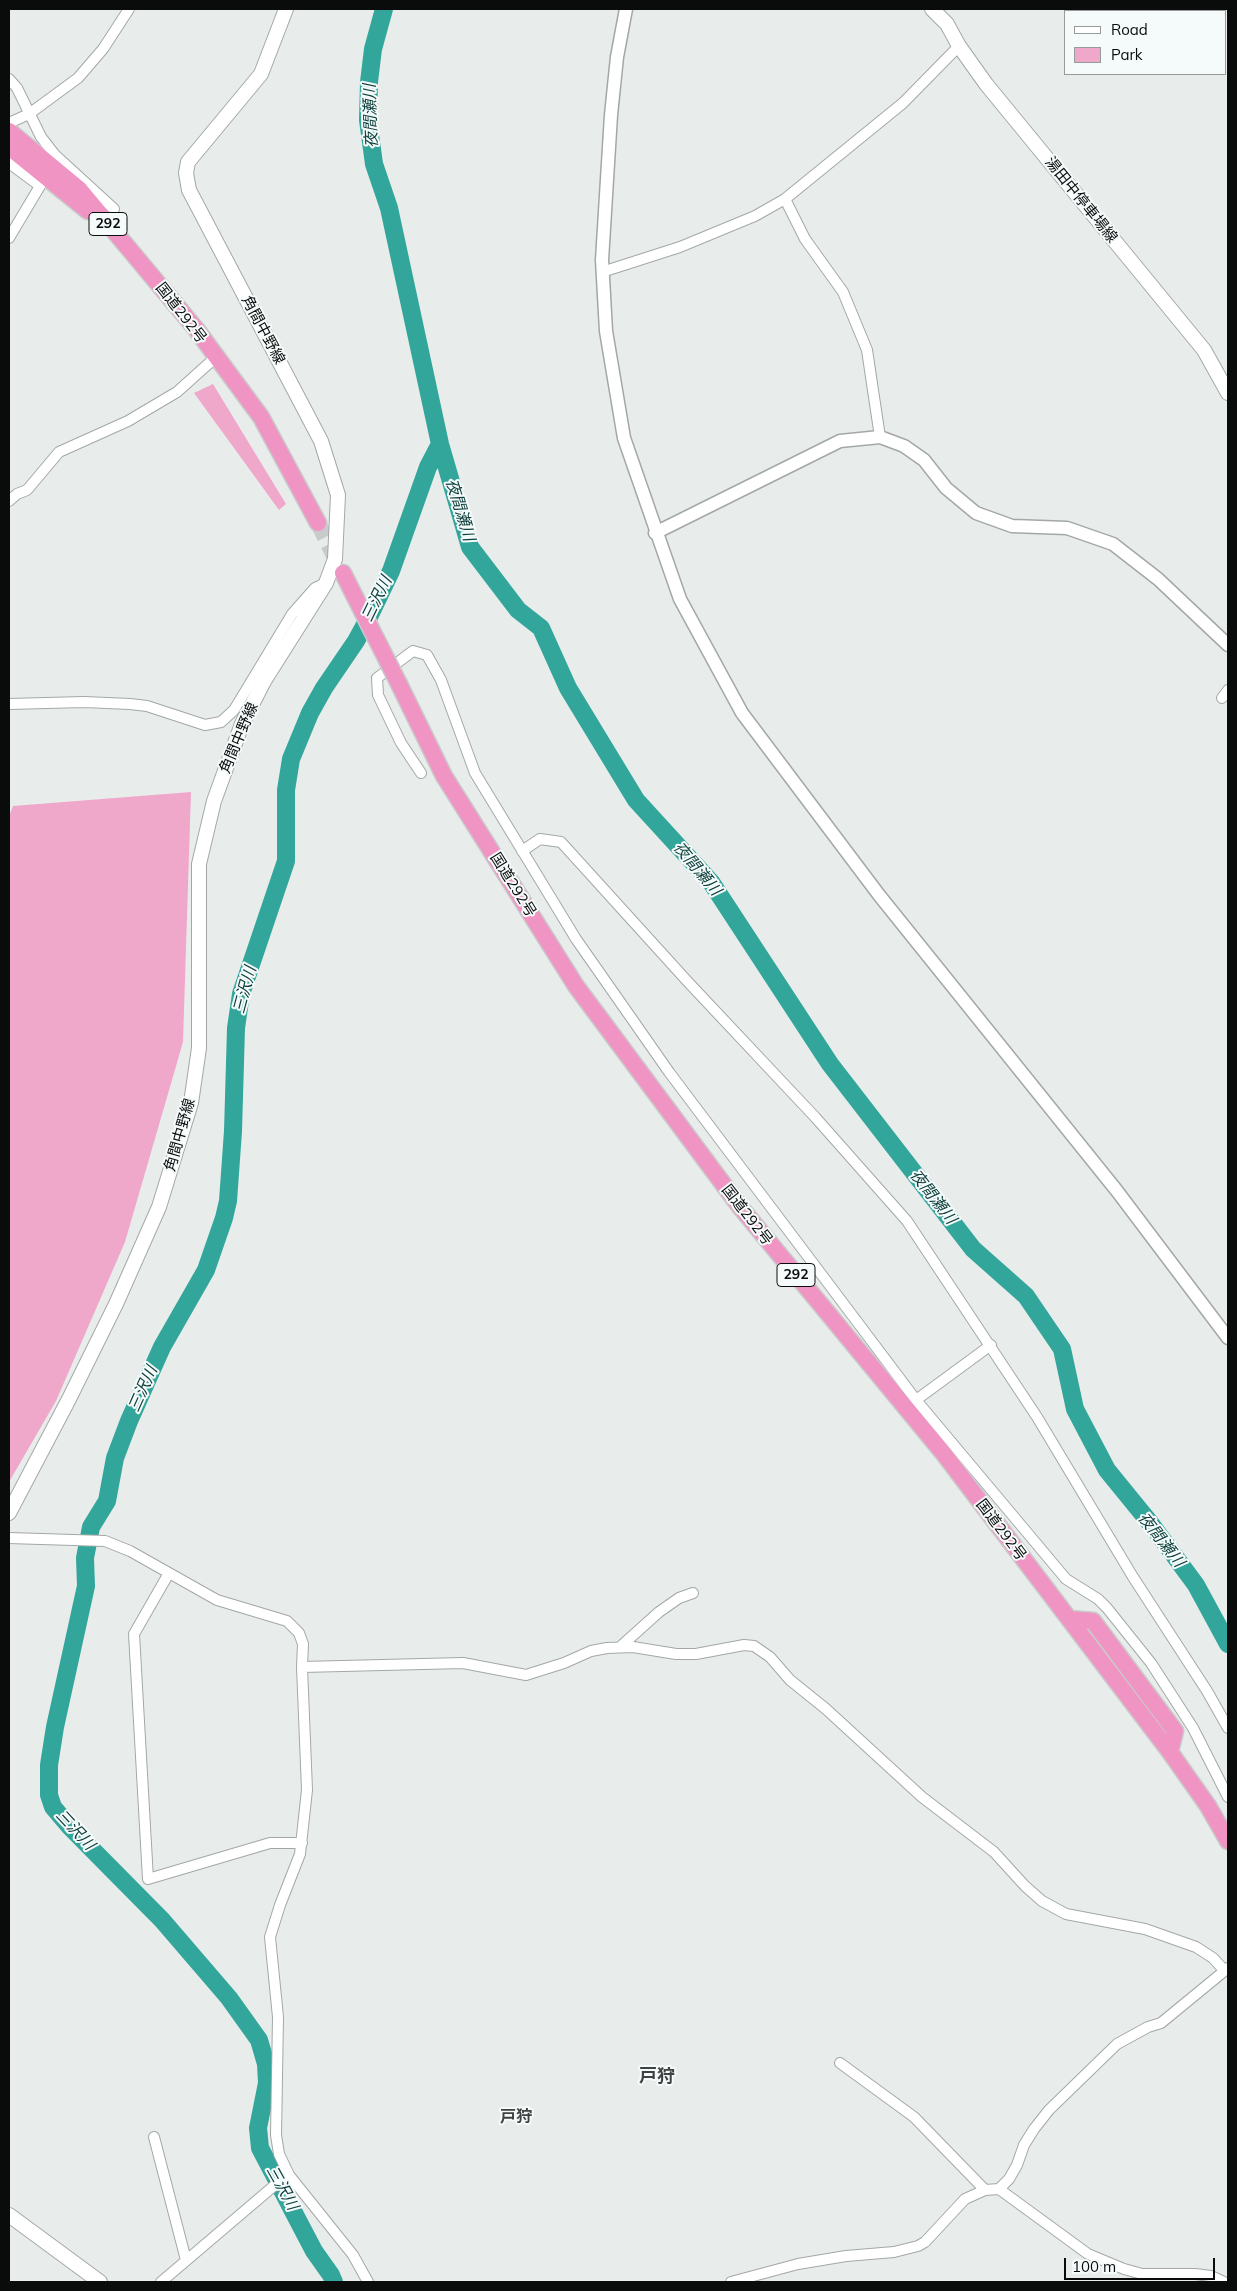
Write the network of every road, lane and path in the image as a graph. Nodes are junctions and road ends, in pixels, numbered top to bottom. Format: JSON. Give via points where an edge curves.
{"nodes":[{"id":1,"x":129,"y":9,"type":"edge"},
{"id":2,"x":286,"y":9,"type":"edge"},
{"id":3,"x":626,"y":9,"type":"edge"},
{"id":4,"x":932,"y":9,"type":"edge"},
{"id":5,"x":959,"y":46,"type":"junction"},
{"id":6,"x":9,"y":80,"type":"edge"},
{"id":7,"x":30,"y":114,"type":"junction"},
{"id":8,"x":9,"y":132,"type":"edge"},
{"id":9,"x":9,"y":163,"type":"edge"},
{"id":10,"x":785,"y":199,"type":"junction"},
{"id":11,"x":114,"y":209,"type":"dead end"},
{"id":12,"x":9,"y":238,"type":"edge"},
{"id":13,"x":602,"y":272,"type":"junction"},
{"id":14,"x":216,"y":357,"type":"junction"},
{"id":15,"x":1228,"y":393,"type":"edge"},
{"id":16,"x":880,"y":437,"type":"junction"},
{"id":17,"x":9,"y":501,"type":"edge"},
{"id":18,"x":318,"y":523,"type":"tunnel mouth"},
{"id":19,"x":655,"y":533,"type":"junction"},
{"id":20,"x":343,"y":573,"type":"tunnel mouth"},
{"id":21,"x":326,"y":583,"type":"junction"},
{"id":22,"x":1228,"y":645,"type":"edge"},
{"id":23,"x":9,"y":704,"type":"edge"},
{"id":24,"x":421,"y":773,"type":"dead end"},
{"id":25,"x":522,"y":851,"type":"junction"},
{"id":26,"x":1228,"y":1338,"type":"edge"},
{"id":27,"x":990,"y":1345,"type":"junction"},
{"id":28,"x":916,"y":1400,"type":"junction"},
{"id":29,"x":9,"y":1513,"type":"edge"},
{"id":30,"x":9,"y":1538,"type":"edge"},
{"id":31,"x":169,"y":1573,"type":"junction"},
{"id":32,"x":693,"y":1592,"type":"dead end"},
{"id":33,"x":620,"y":1647,"type":"junction"},
{"id":34,"x":302,"y":1667,"type":"junction"},
{"id":35,"x":1228,"y":1728,"type":"edge"},
{"id":36,"x":1228,"y":1797,"type":"edge"},
{"id":37,"x":1228,"y":1841,"type":"edge"},
{"id":38,"x":302,"y":1843,"type":"junction"},
{"id":39,"x":1226,"y":1969,"type":"edge"},
{"id":40,"x":840,"y":2063,"type":"dead end"},
{"id":41,"x":154,"y":2137,"type":"dead end"},
{"id":42,"x":288,"y":2176,"type":"junction"},
{"id":43,"x":999,"y":2189,"type":"junction"},
{"id":44,"x":985,"y":2190,"type":"junction"},
{"id":45,"x":9,"y":2215,"type":"edge"},
{"id":46,"x":186,"y":2260,"type":"junction"},
{"id":47,"x":100,"y":2282,"type":"edge"},
{"id":48,"x":160,"y":2282,"type":"edge"},
{"id":49,"x":368,"y":2282,"type":"edge"},
{"id":50,"x":731,"y":2282,"type":"edge"},
{"id":51,"x":1224,"y":2282,"type":"edge"}],
"edges":[{"from":1,"to":7,"type":"street","via":[[103,49],[78,78]]},
{"from":2,"to":21,"type":"main road","name":"角間中野線","via":[[261,74],[188,162],[186,173],[189,190],[321,441],[338,495],[335,559]]},
{"from":3,"to":13,"type":"street","via":[[611,115]]},
{"from":4,"to":5,"type":"main road","name":"湯田中停車場線","via":[[947,24]]},
{"from":5,"to":10,"type":"street","via":[[903,103]]},
{"from":5,"to":15,"type":"main road","name":"湯田中停車場線","via":[[992,91],[1204,350]]},
{"from":6,"to":7,"type":"street","via":[[17,88]]},
{"from":7,"to":8,"type":"street"},
{"from":7,"to":11,"type":"street","via":[[41,137],[56,155]]},
{"from":8,"to":14,"type":"highway","name":"国道292号","number":"292","via":[[121,238]]},
{"from":9,"to":12,"type":"street","via":[[40,186]]},
{"from":10,"to":13,"type":"street","via":[[755,216],[680,247]]},
{"from":10,"to":16,"type":"street","via":[[806,239],[843,292],[867,350]]},
{"from":13,"to":19,"type":"street","via":[[606,331],[624,438]]},
{"from":14,"to":17,"type":"street","via":[[177,392],[128,421],[59,452],[27,490]]},
{"from":14,"to":18,"type":"highway","name":"国道292号","number":"292","via":[[261,417]]},
{"from":16,"to":19,"type":"street","via":[[840,441]]},
{"from":16,"to":22,"type":"street","via":[[904,446],[924,460],[946,488],[976,513],[1012,526],[1067,528],[1113,544],[1158,579]]},
{"from":19,"to":26,"type":"street","via":[[680,599],[742,713],[879,895],[1117,1191]]},
{"from":20,"to":37,"type":"highway","name":"国道292号","number":"292","bridge":true,"via":[[444,776],[576,986],[741,1208],[944,1454],[1170,1752]]},
{"from":21,"to":23,"type":"street","via":[[314,588],[292,614],[234,710],[221,722],[205,725],[130,704]]},
{"from":21,"to":29,"type":"main road","name":"角間中野線","via":[[264,681],[242,724],[214,801],[200,864],[200,1048],[191,1103],[159,1206],[112,1313]]},
{"from":24,"to":25,"type":"street","via":[[401,743],[378,695],[377,678],[414,651],[427,656],[441,680],[475,773]]},
{"from":25,"to":27,"type":"street","via":[[540,839],[562,842],[907,1221]]},
{"from":25,"to":28,"type":"street","via":[[576,939],[669,1072]]},
{"from":27,"to":28,"type":"street"},
{"from":27,"to":35,"type":"street"},
{"from":28,"to":36,"type":"street","via":[[1066,1579],[1108,1608],[1151,1663],[1193,1728]]},
{"from":30,"to":31,"type":"street","via":[[105,1541]]},
{"from":31,"to":34,"type":"street","via":[[217,1600],[287,1621],[299,1633],[303,1644]]},
{"from":31,"to":38,"type":"street","via":[[134,1634],[148,1879],[270,1842]]},
{"from":32,"to":33,"type":"street","via":[[659,1612]]},
{"from":33,"to":34,"type":"street","via":[[591,1651],[526,1675],[463,1663]]},
{"from":33,"to":39,"type":"street","via":[[696,1654],[754,1646],[770,1657],[790,1680],[922,1797],[994,1852],[1042,1901],[1066,1914],[1145,1929],[1196,1947]]},
{"from":34,"to":38,"type":"street","via":[[307,1790]]},
{"from":38,"to":42,"type":"street","via":[[270,1937],[278,2017],[276,2135]]},
{"from":39,"to":43,"type":"street","via":[[1161,2023],[1117,2044],[1049,2110],[1024,2145],[1018,2165]]},
{"from":40,"to":44,"type":"street","via":[[914,2117]]},
{"from":41,"to":46,"type":"street"},
{"from":42,"to":46,"type":"street"},
{"from":42,"to":49,"type":"street","via":[[353,2256]]},
{"from":43,"to":44,"type":"street"},
{"from":43,"to":51,"type":"street","via":[[1088,2254],[1142,2274],[1195,2274]]},
{"from":44,"to":50,"type":"street","via":[[965,2199],[918,2246],[798,2264]]},
{"from":45,"to":47,"type":"main road"},
{"from":46,"to":48,"type":"street"}]}
